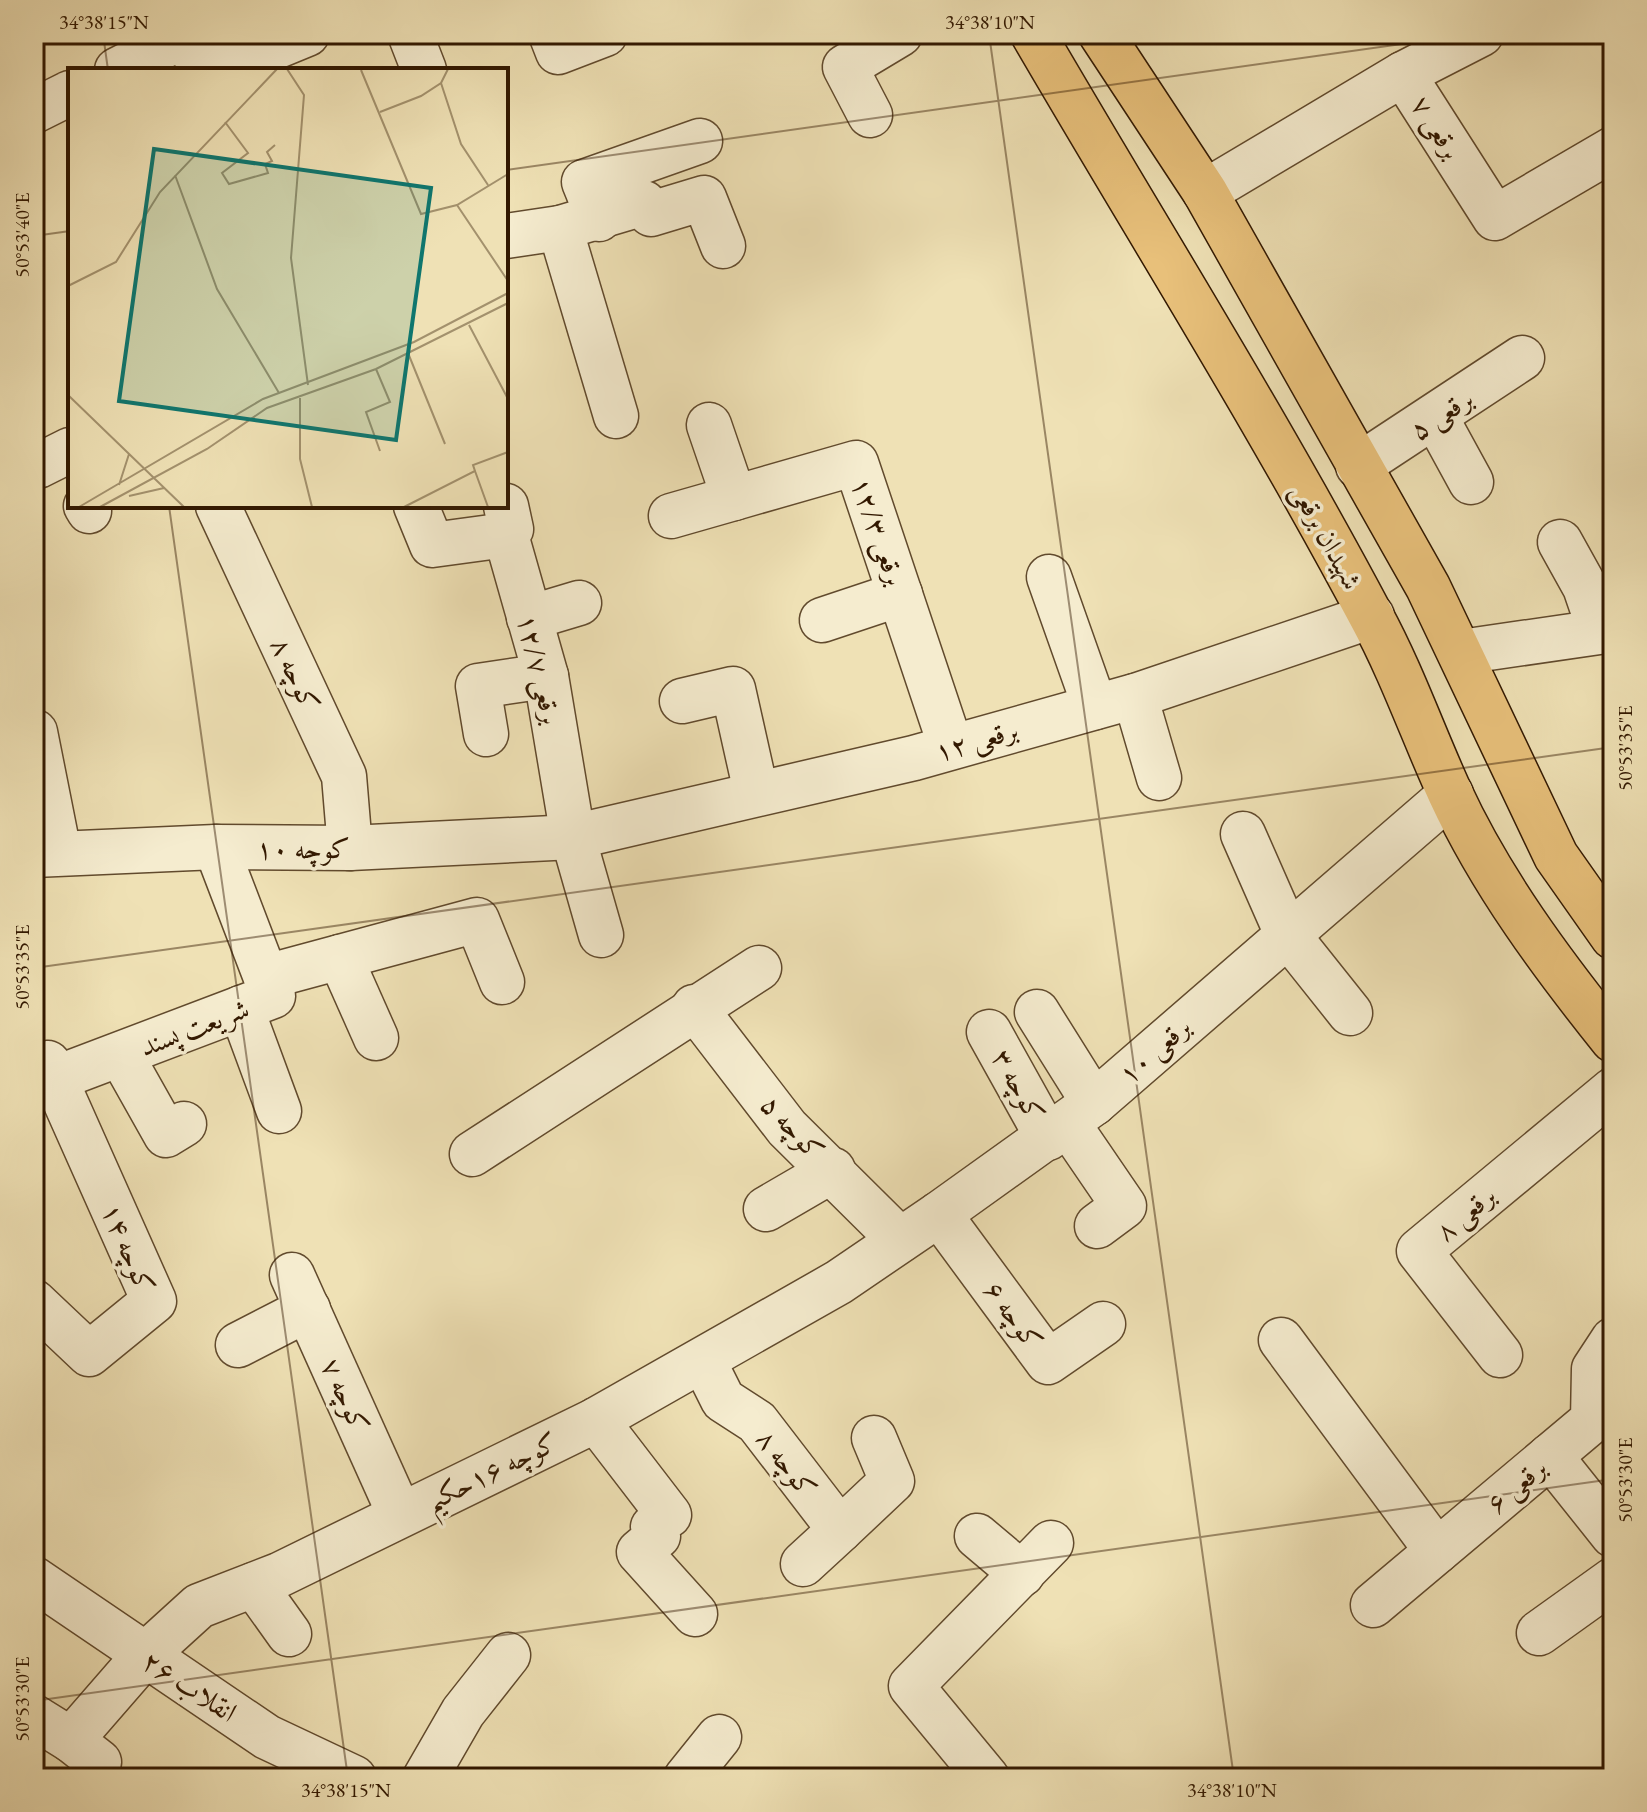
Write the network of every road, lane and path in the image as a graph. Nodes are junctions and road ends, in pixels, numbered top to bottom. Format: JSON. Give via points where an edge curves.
{"nodes":[{"id":1,"x":307,"y":34,"type":"edge"},
{"id":2,"x":410,"y":34,"type":"edge"},
{"id":3,"x":551,"y":34,"type":"edge"},
{"id":4,"x":605,"y":34,"type":"edge"},
{"id":5,"x":900,"y":34,"type":"edge"},
{"id":6,"x":1033,"y":34,"type":"edge"},
{"id":7,"x":1101,"y":34,"type":"edge"},
{"id":8,"x":1481,"y":34,"type":"edge"},
{"id":9,"x":174,"y":37,"type":"edge"},
{"id":10,"x":837,"y":50,"type":"edge"},
{"id":11,"x":120,"y":68,"type":"edge"},
{"id":12,"x":220,"y":68,"type":"edge"},
{"id":13,"x":224,"y":68,"type":"edge"},
{"id":14,"x":423,"y":68,"type":"edge"},
{"id":15,"x":1403,"y":74,"type":"junction"},
{"id":16,"x":870,"y":115,"type":"dead end"},
{"id":17,"x":700,"y":141,"type":"dead end"},
{"id":18,"x":1613,"y":149,"type":"edge"},
{"id":19,"x":1205,"y":192,"type":"junction"},
{"id":20,"x":580,"y":224,"type":"junction"},
{"id":21,"x":508,"y":236,"type":"edge"},
{"id":22,"x":723,"y":246,"type":"dead end"},
{"id":23,"x":1522,"y":358,"type":"dead end"},
{"id":24,"x":616,"y":416,"type":"dead end"},
{"id":25,"x":1436,"y":418,"type":"junction"},
{"id":26,"x":709,"y":425,"type":"dead end"},
{"id":27,"x":1358,"y":466,"type":"junction"},
{"id":28,"x":1471,"y":482,"type":"dead end"},
{"id":29,"x":734,"y":498,"type":"junction"},
{"id":30,"x":219,"y":508,"type":"edge"},
{"id":31,"x":417,"y":508,"type":"edge"},
{"id":32,"x":671,"y":516,"type":"dead end"},
{"id":33,"x":506,"y":520,"type":"edge"},
{"id":34,"x":1560,"y":542,"type":"dead end"},
{"id":35,"x":1049,"y":577,"type":"dead end"},
{"id":36,"x":1428,"y":587,"type":"junction"},
{"id":37,"x":900,"y":594,"type":"junction"},
{"id":38,"x":579,"y":603,"type":"dead end"},
{"id":39,"x":1372,"y":616,"type":"junction"},
{"id":40,"x":529,"y":618,"type":"junction"},
{"id":41,"x":822,"y":620,"type":"dead end"},
{"id":42,"x":1607,"y":630,"type":"edge"},
{"id":43,"x":1461,"y":652,"type":"junction"},
{"id":44,"x":546,"y":676,"type":"junction"},
{"id":45,"x":682,"y":701,"type":"dead end"},
{"id":46,"x":1115,"y":701,"type":"junction"},
{"id":47,"x":35,"y":732,"type":"edge"},
{"id":48,"x":486,"y":734,"type":"dead end"},
{"id":49,"x":951,"y":747,"type":"junction"},
{"id":50,"x":1159,"y":778,"type":"dead end"},
{"id":51,"x":756,"y":792,"type":"junction"},
{"id":52,"x":1451,"y":794,"type":"junction"},
{"id":53,"x":1243,"y":834,"type":"dead end"},
{"id":54,"x":573,"y":837,"type":"junction"},
{"id":55,"x":216,"y":847,"type":"junction"},
{"id":56,"x":350,"y":848,"type":"junction"},
{"id":57,"x":46,"y":854,"type":"edge"},
{"id":58,"x":1287,"y":934,"type":"junction"},
{"id":59,"x":601,"y":935,"type":"dead end"},
{"id":60,"x":1613,"y":937,"type":"edge"},
{"id":61,"x":340,"y":957,"type":"junction"},
{"id":62,"x":759,"y":968,"type":"dead end"},
{"id":63,"x":502,"y":982,"type":"dead end"},
{"id":64,"x":254,"y":993,"type":"junction"},
{"id":65,"x":694,"y":1007,"type":"junction"},
{"id":66,"x":1037,"y":1012,"type":"dead end"},
{"id":67,"x":1350,"y":1013,"type":"dead end"},
{"id":68,"x":989,"y":1032,"type":"dead end"},
{"id":69,"x":376,"y":1038,"type":"dead end"},
{"id":70,"x":1613,"y":1040,"type":"edge"},
{"id":71,"x":121,"y":1055,"type":"junction"},
{"id":72,"x":44,"y":1074,"type":"edge"},
{"id":73,"x":1613,"y":1090,"type":"edge"},
{"id":74,"x":279,"y":1111,"type":"dead end"},
{"id":75,"x":1070,"y":1121,"type":"junction"},
{"id":76,"x":184,"y":1124,"type":"dead end"},
{"id":77,"x":487,"y":1157,"type":"dead end"},
{"id":78,"x":833,"y":1170,"type":"junction"},
{"id":79,"x":766,"y":1209,"type":"dead end"},
{"id":80,"x":939,"y":1214,"type":"junction"},
{"id":81,"x":1097,"y":1226,"type":"dead end"},
{"id":82,"x":900,"y":1240,"type":"junction"},
{"id":83,"x":839,"y":1282,"type":"joint"},
{"id":84,"x":34,"y":1302,"type":"edge"},
{"id":85,"x":1103,"y":1324,"type":"dead end"},
{"id":86,"x":1281,"y":1340,"type":"dead end"},
{"id":87,"x":1613,"y":1340,"type":"edge"},
{"id":88,"x":238,"y":1345,"type":"dead end"},
{"id":89,"x":1500,"y":1355,"type":"dead end"},
{"id":90,"x":703,"y":1360,"type":"junction"},
{"id":91,"x":596,"y":1420,"type":"junction"},
{"id":92,"x":874,"y":1438,"type":"dead end"},
{"id":93,"x":1550,"y":1456,"type":"junction"},
{"id":94,"x":400,"y":1515,"type":"junction"},
{"id":95,"x":840,"y":1530,"type":"junction"},
{"id":96,"x":1613,"y":1535,"type":"edge"},
{"id":97,"x":977,"y":1536,"type":"dead end"},
{"id":98,"x":1051,"y":1543,"type":"dead end"},
{"id":99,"x":1437,"y":1551,"type":"junction"},
{"id":100,"x":803,"y":1564,"type":"dead end"},
{"id":101,"x":1022,"y":1574,"type":"junction"},
{"id":102,"x":34,"y":1579,"type":"edge"},
{"id":103,"x":1613,"y":1580,"type":"edge"},
{"id":104,"x":254,"y":1585,"type":"junction"},
{"id":105,"x":1373,"y":1605,"type":"dead end"},
{"id":106,"x":695,"y":1614,"type":"dead end"},
{"id":107,"x":1539,"y":1633,"type":"dead end"},
{"id":108,"x":289,"y":1634,"type":"dead end"},
{"id":109,"x":508,"y":1655,"type":"dead end"},
{"id":110,"x":144,"y":1656,"type":"junction"},
{"id":111,"x":34,"y":1717,"type":"edge"},
{"id":112,"x":719,"y":1737,"type":"dead end"},
{"id":113,"x":80,"y":1759,"type":"edge"},
{"id":114,"x":354,"y":1778,"type":"edge"},
{"id":115,"x":425,"y":1778,"type":"edge"},
{"id":116,"x":686,"y":1778,"type":"edge"},
{"id":117,"x":987,"y":1778,"type":"edge"}],
"edges":[{"from":1,"to":13,"type":"street"},
{"from":2,"to":14,"type":"street"},
{"from":3,"to":4,"type":"street","via":[[558,52]]},
{"from":5,"to":10,"type":"street"},
{"from":6,"to":39,"type":"main road","name":"شهیدان برقعی"},
{"from":7,"to":19,"type":"main road"},
{"from":8,"to":15,"type":"street"},
{"from":9,"to":11,"type":"street"},
{"from":9,"to":12,"type":"street"},
{"from":10,"to":16,"type":"street"},
{"from":15,"to":18,"type":"street","name":"برقعی ۷","via":[[1495,218]]},
{"from":15,"to":19,"type":"street","name":"برقعی ۷"},
{"from":17,"to":20,"type":"street","via":[[584,182]]},
{"from":19,"to":27,"type":"main road"},
{"from":20,"to":21,"type":"street"},
{"from":20,"to":22,"type":"street","via":[[644,203],[651,214],[704,198]]},
{"from":20,"to":24,"type":"street"},
{"from":23,"to":25,"type":"street","name":"برقعی ۵"},
{"from":25,"to":27,"type":"street","name":"برقعی ۵"},
{"from":25,"to":28,"type":"street"},
{"from":26,"to":29,"type":"street"},
{"from":27,"to":36,"type":"main road"},
{"from":29,"to":32,"type":"street"},
{"from":29,"to":37,"type":"street","name":"برقعی ۱۲/۳","via":[[856,463]]},
{"from":30,"to":56,"type":"street","name":"کوچه ۸","via":[[344,776]]},
{"from":31,"to":33,"type":"street","via":[[432,545]]},
{"from":33,"to":40,"type":"street","name":"برقعی ۱۲/۷"},
{"from":34,"to":42,"type":"street"},
{"from":35,"to":46,"type":"street"},
{"from":36,"to":39,"type":"main road"},
{"from":36,"to":43,"type":"main road"},
{"from":37,"to":41,"type":"street"},
{"from":37,"to":49,"type":"street","name":"برقعی ۱۲/۳"},
{"from":38,"to":40,"type":"street"},
{"from":39,"to":46,"type":"street","name":"برقعی ۱۲"},
{"from":39,"to":52,"type":"main road","name":"شهیدان برقعی"},
{"from":40,"to":44,"type":"street","name":"برقعی ۱۲/۷"},
{"from":42,"to":43,"type":"street"},
{"from":43,"to":60,"type":"main road","via":[[1556,856]]},
{"from":44,"to":48,"type":"street","via":[[478,686]]},
{"from":44,"to":54,"type":"street","name":"برقعی ۱۲/۷"},
{"from":45,"to":51,"type":"street","via":[[733,689]]},
{"from":46,"to":49,"type":"street","name":"برقعی ۱۲"},
{"from":46,"to":50,"type":"street"},
{"from":47,"to":57,"type":"street"},
{"from":49,"to":51,"type":"street","name":"برقعی ۱۲"},
{"from":51,"to":54,"type":"street","name":"برقعی ۱۲"},
{"from":52,"to":58,"type":"street","name":"برقعی ۱۰"},
{"from":52,"to":70,"type":"main road","name":"شهیدان برقعی","via":[[1502,889]]},
{"from":53,"to":58,"type":"street"},
{"from":54,"to":56,"type":"street","name":"کوچه ۱۰"},
{"from":54,"to":59,"type":"street","name":"برقعی ۱۲/۷"},
{"from":55,"to":56,"type":"street","name":"کوچه ۱۰"},
{"from":55,"to":57,"type":"street","name":"کوچه ۱۰"},
{"from":55,"to":64,"type":"street","name":"شریعت پسند"},
{"from":58,"to":67,"type":"street"},
{"from":58,"to":75,"type":"street","name":"برقعی ۱۰"},
{"from":61,"to":63,"type":"street","via":[[477,920]]},
{"from":61,"to":64,"type":"street"},
{"from":61,"to":69,"type":"street"},
{"from":62,"to":65,"type":"street"},
{"from":64,"to":71,"type":"street","name":"شریعت پسند"},
{"from":64,"to":74,"type":"street"},
{"from":65,"to":77,"type":"street"},
{"from":65,"to":78,"type":"street","name":"کوچه ۵","via":[[787,1128]]},
{"from":66,"to":75,"type":"street"},
{"from":68,"to":75,"type":"street","name":"کوچه ۳"},
{"from":71,"to":72,"type":"street","name":"شریعت پسند"},
{"from":71,"to":76,"type":"street","via":[[166,1135]]},
{"from":72,"to":84,"type":"street","name":"کوچه ۱۴","via":[[154,1301],[89,1354]]},
{"from":73,"to":89,"type":"street","name":"برقعی ۸","via":[[1419,1251]]},
{"from":75,"to":80,"type":"street","name":"برقعی ۱۰"},
{"from":75,"to":81,"type":"street","via":[[1124,1206]]},
{"from":78,"to":79,"type":"street"},
{"from":78,"to":82,"type":"street","name":"کوچه ۵"},
{"from":80,"to":82,"type":"street","name":"برقعی ۱۰"},
{"from":80,"to":85,"type":"street","name":"کوچه ۶","via":[[1048,1362]]},
{"from":82,"to":83,"type":"street","name":"برقعی ۱۰"},
{"from":83,"to":90,"type":"street","name":"کوچه ۱۶حکیم"},
{"from":86,"to":99,"type":"street"},
{"from":87,"to":93,"type":"street","name":"برقعی ۶","via":[[1594,1369],[1593,1420]]},
{"from":88,"to":94,"type":"street","name":"کوچه ۷","via":[[300,1292]]},
{"from":90,"to":91,"type":"street","name":"کوچه ۱۶حکیم"},
{"from":90,"to":95,"type":"street","name":"کوچه ۸","via":[[723,1400],[757,1422]]},
{"from":91,"to":94,"type":"street","name":"کوچه ۱۶حکیم"},
{"from":91,"to":106,"type":"street","via":[[669,1515],[653,1527],[658,1536],[639,1552]]},
{"from":92,"to":95,"type":"street","via":[[892,1481]]},
{"from":93,"to":96,"type":"street"},
{"from":93,"to":99,"type":"street","name":"برقعی ۶"},
{"from":94,"to":104,"type":"street","name":"کوچه ۱۶حکیم"},
{"from":95,"to":100,"type":"street"},
{"from":97,"to":101,"type":"street"},
{"from":98,"to":101,"type":"street"},
{"from":99,"to":105,"type":"street","name":"برقعی ۶"},
{"from":101,"to":117,"type":"street","via":[[911,1686]]},
{"from":102,"to":110,"type":"street","name":"انقلاب ۲۶"},
{"from":103,"to":107,"type":"street"},
{"from":104,"to":108,"type":"street"},
{"from":104,"to":110,"type":"street","name":"کوچه ۱۶حکیم","via":[[199,1606]]},
{"from":109,"to":115,"type":"street","via":[[463,1712]]},
{"from":110,"to":113,"type":"street","name":"کوچه ۱۶حکیم"},
{"from":110,"to":114,"type":"street","name":"انقلاب ۲۶","via":[[267,1737]]},
{"from":111,"to":113,"type":"street"},
{"from":112,"to":116,"type":"street"}]}
